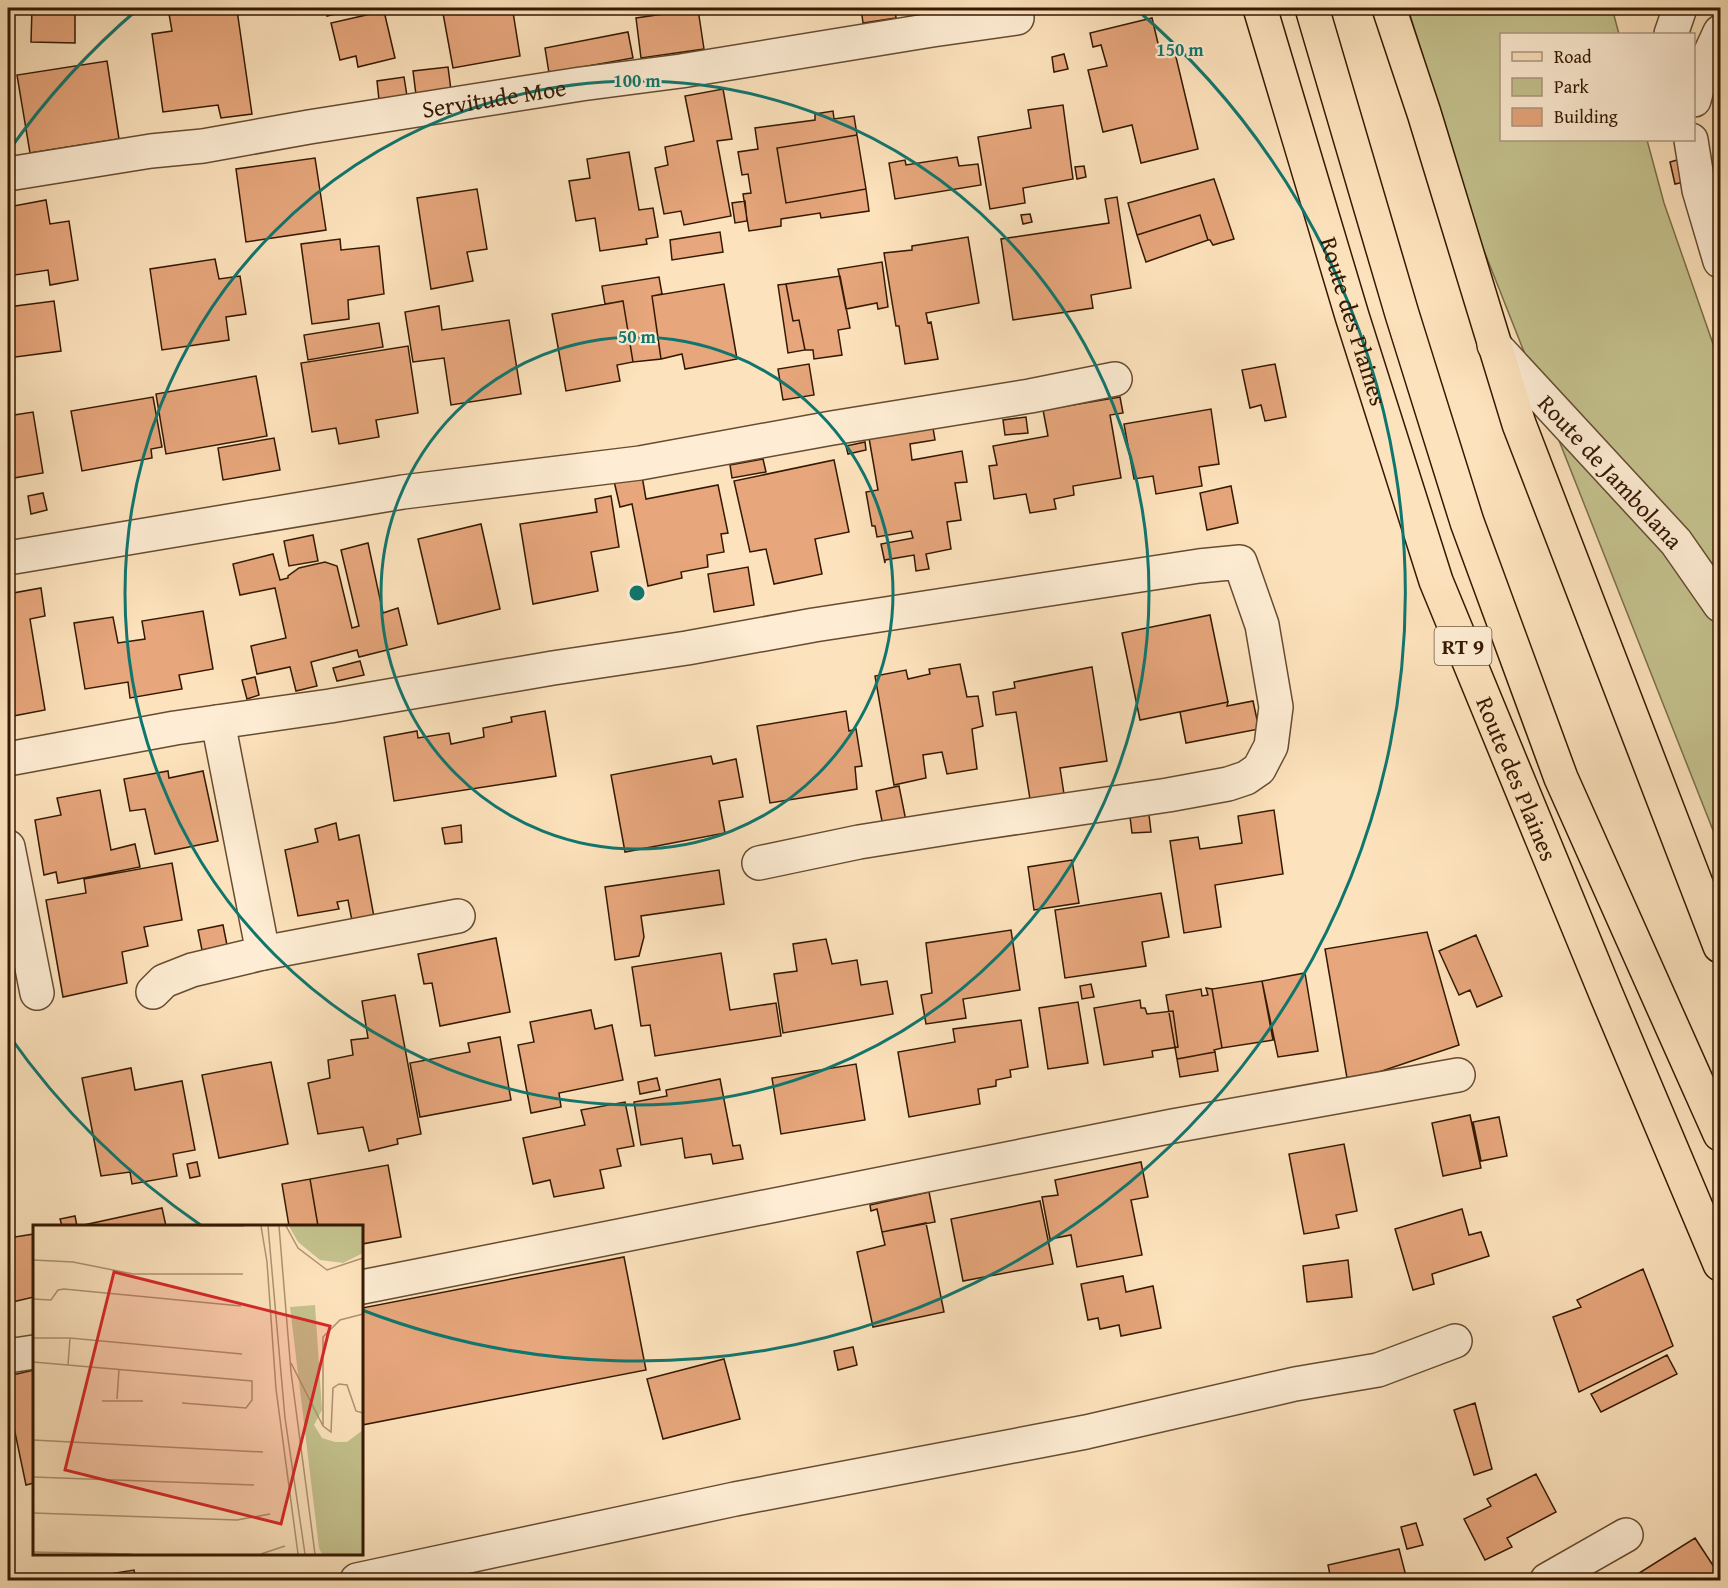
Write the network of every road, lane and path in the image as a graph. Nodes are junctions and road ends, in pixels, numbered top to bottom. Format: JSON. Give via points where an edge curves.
{"nodes":[{"id":1,"x":1260,"y":8,"type":"edge"},
{"id":2,"x":1312,"y":8,"type":"edge"},
{"id":3,"x":1389,"y":8,"type":"edge"},
{"id":4,"x":1680,"y":8,"type":"edge"},
{"id":5,"x":1017,"y":18,"type":"dead end"},
{"id":6,"x":1720,"y":32,"type":"edge"},
{"id":7,"x":1671,"y":33,"type":"edge"},
{"id":8,"x":1695,"y":96,"type":"edge"},
{"id":9,"x":1691,"y":141,"type":"edge"},
{"id":10,"x":8,"y":174,"type":"edge"},
{"id":11,"x":1720,"y":261,"type":"edge"},
{"id":12,"x":1494,"y":345,"type":"junction"},
{"id":13,"x":1115,"y":379,"type":"dead end"},
{"id":14,"x":8,"y":558,"type":"edge"},
{"id":15,"x":1720,"y":605,"type":"edge"},
{"id":16,"x":218,"y":722,"type":"junction"},
{"id":17,"x":8,"y":759,"type":"edge"},
{"id":18,"x":8,"y":847,"type":"edge"},
{"id":19,"x":759,"y":863,"type":"dead end"},
{"id":20,"x":458,"y":916,"type":"dead end"},
{"id":21,"x":1720,"y":946,"type":"edge"},
{"id":22,"x":264,"y":953,"type":"junction"},
{"id":23,"x":153,"y":992,"type":"dead end"},
{"id":24,"x":37,"y":993,"type":"dead end"},
{"id":25,"x":1458,"y":1075,"type":"dead end"},
{"id":26,"x":1720,"y":1134,"type":"edge"},
{"id":27,"x":1720,"y":1264,"type":"edge"},
{"id":28,"x":363,"y":1287,"type":"edge"},
{"id":29,"x":1455,"y":1341,"type":"dead end"},
{"id":30,"x":33,"y":1352,"type":"edge"},
{"id":31,"x":8,"y":1356,"type":"edge"},
{"id":32,"x":1626,"y":1535,"type":"dead end"},
{"id":33,"x":357,"y":1581,"type":"edge"},
{"id":34,"x":1547,"y":1581,"type":"edge"}],
"edges":[{"from":1,"to":27,"type":"main road","name":"Route des Plaines","number":"RT 9","via":[[1436,581]]},
{"from":2,"to":26,"type":"main road","name":"Route des Plaines","number":"RT 9","via":[[1467,522],[1561,778]]},
{"from":3,"to":12,"type":"main road"},
{"from":4,"to":7,"type":"street"},
{"from":5,"to":10,"type":"street","name":"Servitude Moe"},
{"from":6,"to":8,"type":"street"},
{"from":9,"to":11,"type":"street","via":[[1699,190]]},
{"from":12,"to":15,"type":"street","name":"Route de Jambolana","via":[[1676,542]]},
{"from":12,"to":21,"type":"main road","via":[[1520,424]]},
{"from":13,"to":14,"type":"street","via":[[640,463],[403,492]]},
{"from":16,"to":17,"type":"street"},
{"from":16,"to":19,"type":"street","via":[[1087,582],[1240,562],[1262,625],[1276,707],[1271,746],[1259,769],[1246,778],[1168,795],[882,839]]},
{"from":16,"to":22,"type":"street"},
{"from":18,"to":24,"type":"street"},
{"from":20,"to":22,"type":"street"},
{"from":22,"to":23,"type":"street","via":[[192,970],[164,981]]},
{"from":25,"to":28,"type":"street","via":[[1173,1126]]},
{"from":29,"to":33,"type":"street","via":[[1378,1370],[1295,1384],[1086,1432],[735,1498]]},
{"from":30,"to":31,"type":"street"},
{"from":32,"to":34,"type":"street"}]}
